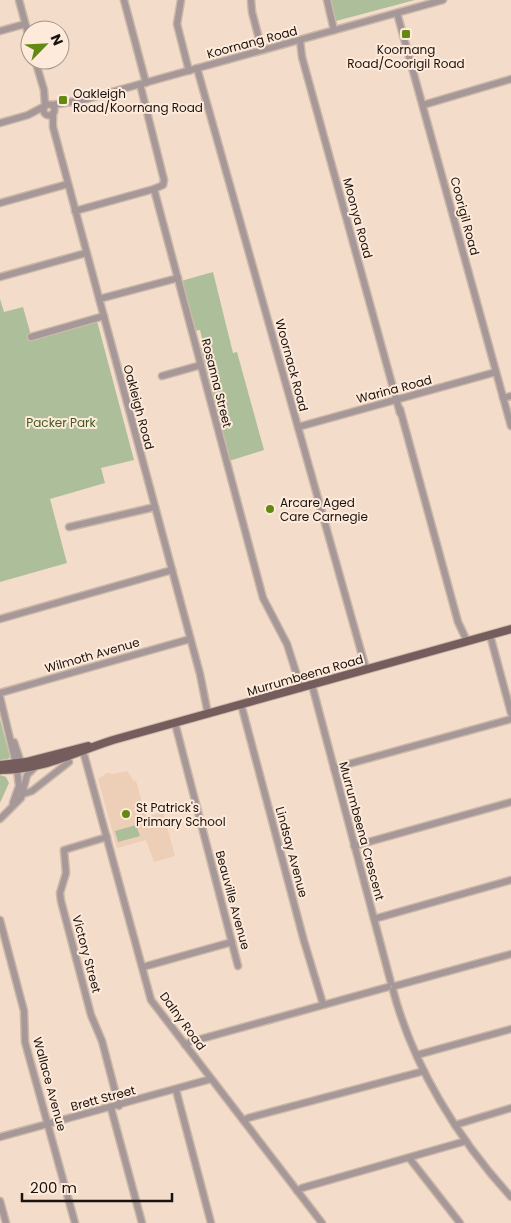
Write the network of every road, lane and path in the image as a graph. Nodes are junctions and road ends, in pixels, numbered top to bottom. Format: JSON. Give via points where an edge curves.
{"nodes":[{"id":1,"x":19,"y":0,"type":"edge"},
{"id":2,"x":124,"y":0,"type":"edge"},
{"id":3,"x":181,"y":0,"type":"edge"},
{"id":4,"x":251,"y":0,"type":"edge"},
{"id":5,"x":327,"y":0,"type":"edge"},
{"id":6,"x":443,"y":0,"type":"edge"},
{"id":7,"x":397,"y":13,"type":"junction"},
{"id":8,"x":24,"y":20,"type":"edge"},
{"id":9,"x":20,"y":25,"type":"edge"},
{"id":10,"x":336,"y":30,"type":"junction"},
{"id":11,"x":0,"y":31,"type":"edge"},
{"id":12,"x":298,"y":41,"type":"junction"},
{"id":13,"x":262,"y":50,"type":"junction"},
{"id":14,"x":198,"y":68,"type":"junction"},
{"id":15,"x":38,"y":70,"type":"edge"},
{"id":16,"x":189,"y":71,"type":"junction"},
{"id":17,"x":511,"y":79,"type":"edge"},
{"id":18,"x":143,"y":83,"type":"junction"},
{"id":19,"x":423,"y":105,"type":"junction"},
{"id":20,"x":49,"y":110,"type":"junction"},
{"id":21,"x":0,"y":123,"type":"edge"},
{"id":22,"x":68,"y":184,"type":"junction"},
{"id":23,"x":154,"y":189,"type":"junction"},
{"id":24,"x":0,"y":203,"type":"edge"},
{"id":25,"x":75,"y":211,"type":"junction"},
{"id":26,"x":86,"y":253,"type":"junction"},
{"id":27,"x":0,"y":276,"type":"edge"},
{"id":28,"x":178,"y":278,"type":"junction"},
{"id":29,"x":99,"y":299,"type":"junction"},
{"id":30,"x":104,"y":316,"type":"junction"},
{"id":31,"x":31,"y":337,"type":"dead end"},
{"id":32,"x":202,"y":365,"type":"junction"},
{"id":33,"x":496,"y":372,"type":"junction"},
{"id":34,"x":162,"y":376,"type":"dead end"},
{"id":35,"x":511,"y":396,"type":"edge"},
{"id":36,"x":503,"y":398,"type":"junction"},
{"id":37,"x":396,"y":400,"type":"junction"},
{"id":38,"x":511,"y":426,"type":"edge"},
{"id":39,"x":298,"y":427,"type":"junction"},
{"id":40,"x":155,"y":508,"type":"junction"},
{"id":41,"x":69,"y":527,"type":"dead end"},
{"id":42,"x":172,"y":570,"type":"junction"},
{"id":43,"x":0,"y":619,"type":"edge"},
{"id":44,"x":511,"y":629,"type":"edge"},
{"id":45,"x":490,"y":635,"type":"junction"},
{"id":46,"x":190,"y":639,"type":"junction"},
{"id":47,"x":464,"y":642,"type":"junction"},
{"id":48,"x":364,"y":670,"type":"junction"},
{"id":49,"x":312,"y":685,"type":"junction"},
{"id":50,"x":299,"y":688,"type":"junction"},
{"id":51,"x":0,"y":693,"type":"edge"},
{"id":52,"x":0,"y":697,"type":"edge"},
{"id":53,"x":241,"y":704,"type":"junction"},
{"id":54,"x":210,"y":713,"type":"junction"},
{"id":55,"x":511,"y":713,"type":"edge"},
{"id":56,"x":511,"y":719,"type":"edge"},
{"id":57,"x":175,"y":723,"type":"junction"},
{"id":58,"x":84,"y":749,"type":"junction"},
{"id":59,"x":69,"y":762,"type":"dead end"},
{"id":60,"x":0,"y":765,"type":"edge"},
{"id":61,"x":18,"y":766,"type":"junction"},
{"id":62,"x":34,"y":768,"type":"junction"},
{"id":63,"x":334,"y":768,"type":"junction"},
{"id":64,"x":4,"y":770,"type":"edge"},
{"id":65,"x":20,"y":793,"type":"junction"},
{"id":66,"x":511,"y":802,"type":"edge"},
{"id":67,"x":0,"y":819,"type":"edge"},
{"id":68,"x":107,"y":836,"type":"junction"},
{"id":69,"x":354,"y":846,"type":"junction"},
{"id":70,"x":511,"y":880,"type":"edge"},
{"id":71,"x":374,"y":918,"type":"junction"},
{"id":72,"x":0,"y":920,"type":"edge"},
{"id":73,"x":232,"y":942,"type":"junction"},
{"id":74,"x":511,"y":954,"type":"edge"},
{"id":75,"x":238,"y":966,"type":"dead end"},
{"id":76,"x":143,"y":967,"type":"junction"},
{"id":77,"x":392,"y":986,"type":"junction"},
{"id":78,"x":323,"y":1004,"type":"junction"},
{"id":79,"x":511,"y":1029,"type":"edge"},
{"id":80,"x":185,"y":1045,"type":"junction"},
{"id":81,"x":417,"y":1055,"type":"junction"},
{"id":82,"x":424,"y":1071,"type":"junction"},
{"id":83,"x":212,"y":1079,"type":"junction"},
{"id":84,"x":176,"y":1090,"type":"junction"},
{"id":85,"x":119,"y":1106,"type":"junction"},
{"id":86,"x":111,"y":1108,"type":"junction"},
{"id":87,"x":511,"y":1108,"type":"edge"},
{"id":88,"x":244,"y":1121,"type":"junction"},
{"id":89,"x":48,"y":1125,"type":"junction"},
{"id":90,"x":455,"y":1125,"type":"junction"},
{"id":91,"x":0,"y":1138,"type":"edge"},
{"id":92,"x":466,"y":1141,"type":"junction"},
{"id":93,"x":410,"y":1159,"type":"junction"},
{"id":94,"x":297,"y":1191,"type":"junction"},
{"id":95,"x":511,"y":1197,"type":"edge"},
{"id":96,"x":0,"y":1201,"type":"edge"},
{"id":97,"x":320,"y":1221,"type":"edge"},
{"id":98,"x":6,"y":1223,"type":"edge"},
{"id":99,"x":75,"y":1223,"type":"edge"},
{"id":100,"x":142,"y":1223,"type":"edge"},
{"id":101,"x":211,"y":1223,"type":"edge"},
{"id":102,"x":312,"y":1223,"type":"edge"},
{"id":103,"x":460,"y":1223,"type":"edge"}],
"edges":[{"from":1,"to":8,"type":"street"},
{"from":2,"to":18,"type":"street","via":[[141,60]]},
{"from":3,"to":16,"type":"street","via":[[177,24]]},
{"from":4,"to":13,"type":"street"},
{"from":5,"to":10,"type":"street"},
{"from":6,"to":7,"type":"street","name":"Koornang Road"},
{"from":7,"to":10,"type":"street","name":"Koornang Road"},
{"from":7,"to":19,"type":"street","name":"Coorigil Road"},
{"from":9,"to":11,"type":"street"},
{"from":10,"to":12,"type":"street","name":"Koornang Road"},
{"from":12,"to":13,"type":"street","name":"Koornang Road"},
{"from":12,"to":37,"type":"street","name":"Moonya Road"},
{"from":13,"to":14,"type":"street","name":"Koornang Road"},
{"from":14,"to":16,"type":"street","name":"Koornang Road"},
{"from":14,"to":39,"type":"street","name":"Woornack Road"},
{"from":15,"to":20,"type":"street","name":"Oakleigh Road"},
{"from":16,"to":18,"type":"street","name":"Koornang Road"},
{"from":17,"to":19,"type":"street"},
{"from":18,"to":20,"type":"street","name":"Koornang Road"},
{"from":18,"to":23,"type":"street","via":[[143,101],[164,182],[162,187]]},
{"from":19,"to":33,"type":"street","name":"Coorigil Road"},
{"from":20,"to":21,"type":"street","name":"Koornang Road"},
{"from":20,"to":22,"type":"street","name":"Oakleigh Road"},
{"from":22,"to":24,"type":"street"},
{"from":22,"to":25,"type":"street","name":"Oakleigh Road"},
{"from":23,"to":25,"type":"street"},
{"from":23,"to":28,"type":"street","name":"Rosanna Street"},
{"from":25,"to":26,"type":"street","name":"Oakleigh Road"},
{"from":26,"to":27,"type":"street"},
{"from":26,"to":29,"type":"street","name":"Oakleigh Road"},
{"from":28,"to":29,"type":"street"},
{"from":28,"to":32,"type":"street","name":"Rosanna Street"},
{"from":29,"to":30,"type":"street","name":"Oakleigh Road"},
{"from":30,"to":31,"type":"street"},
{"from":30,"to":40,"type":"street","name":"Oakleigh Road"},
{"from":32,"to":34,"type":"street"},
{"from":32,"to":50,"type":"street","name":"Rosanna Street","via":[[263,598],[288,644]]},
{"from":33,"to":36,"type":"street","name":"Coorigil Road"},
{"from":33,"to":37,"type":"street","name":"Warina Road"},
{"from":35,"to":36,"type":"street"},
{"from":36,"to":38,"type":"street","name":"Coorigil Road"},
{"from":37,"to":39,"type":"street","name":"Warina Road"},
{"from":37,"to":47,"type":"street","name":"Moonya Road"},
{"from":39,"to":48,"type":"street","name":"Woornack Road"},
{"from":40,"to":41,"type":"street"},
{"from":40,"to":42,"type":"street","name":"Oakleigh Road"},
{"from":42,"to":43,"type":"street"},
{"from":42,"to":46,"type":"street","name":"Oakleigh Road"},
{"from":44,"to":45,"type":"main road","name":"Murrumbeena Road"},
{"from":45,"to":47,"type":"main road","name":"Murrumbeena Road"},
{"from":45,"to":55,"type":"street"},
{"from":46,"to":51,"type":"street","name":"Wilmoth Avenue"},
{"from":46,"to":54,"type":"street","name":"Oakleigh Road"},
{"from":47,"to":48,"type":"main road","name":"Murrumbeena Road"},
{"from":48,"to":49,"type":"main road","name":"Murrumbeena Road"},
{"from":49,"to":50,"type":"main road","name":"Murrumbeena Road"},
{"from":49,"to":63,"type":"street","name":"Murrumbeena Crescent"},
{"from":50,"to":53,"type":"main road","name":"Murrumbeena Road"},
{"from":52,"to":61,"type":"street"},
{"from":53,"to":54,"type":"main road","name":"Murrumbeena Road"},
{"from":53,"to":78,"type":"street","name":"Lindsay Avenue"},
{"from":54,"to":57,"type":"main road","name":"Murrumbeena Road"},
{"from":56,"to":63,"type":"street"},
{"from":57,"to":58,"type":"main road","name":"Murrumbeena Road"},
{"from":57,"to":73,"type":"street","name":"Beauville Avenue"},
{"from":58,"to":61,"type":"main road","name":"Murrumbeena Road"},
{"from":58,"to":62,"type":"main road","name":"Murrumbeena Road"},
{"from":58,"to":68,"type":"street","name":"Dalny Road"},
{"from":59,"to":65,"type":"street","via":[[32,791]]},
{"from":60,"to":61,"type":"main road","name":"Murrumbeena Road"},
{"from":61,"to":62,"type":"main road","name":"Murrumbeena Road"},
{"from":61,"to":64,"type":"main road","name":"Murrumbeena Road"},
{"from":61,"to":65,"type":"street"},
{"from":62,"to":65,"type":"street","via":[[27,775]]},
{"from":63,"to":69,"type":"street","name":"Murrumbeena Crescent"},
{"from":64,"to":65,"type":"street","via":[[15,779]]},
{"from":65,"to":67,"type":"street"},
{"from":66,"to":69,"type":"street"},
{"from":68,"to":76,"type":"street","name":"Dalny Road"},
{"from":68,"to":85,"type":"street","name":"Victory Street","via":[[64,850],[66,873],[60,896],[91,1016],[102,1042]]},
{"from":69,"to":71,"type":"street","name":"Murrumbeena Crescent"},
{"from":70,"to":71,"type":"street"},
{"from":71,"to":77,"type":"street","name":"Murrumbeena Crescent"},
{"from":72,"to":89,"type":"street","name":"Wallace Avenue","via":[[24,1011],[25,1042]]},
{"from":73,"to":75,"type":"street","name":"Beauville Avenue"},
{"from":73,"to":76,"type":"street"},
{"from":74,"to":77,"type":"street"},
{"from":76,"to":80,"type":"street","name":"Dalny Road","via":[[151,1000]]},
{"from":77,"to":78,"type":"street"},
{"from":77,"to":81,"type":"street","name":"Murrumbeena Crescent"},
{"from":78,"to":80,"type":"street"},
{"from":79,"to":81,"type":"street"},
{"from":80,"to":83,"type":"street","name":"Dalny Road"},
{"from":81,"to":82,"type":"street","name":"Murrumbeena Crescent"},
{"from":82,"to":88,"type":"street"},
{"from":82,"to":90,"type":"street","name":"Murrumbeena Crescent"},
{"from":83,"to":84,"type":"street","name":"Brett Street"},
{"from":83,"to":88,"type":"street","name":"Dalny Road"},
{"from":84,"to":85,"type":"street","name":"Brett Street"},
{"from":84,"to":101,"type":"street"},
{"from":85,"to":86,"type":"street","name":"Brett Street"},
{"from":86,"to":89,"type":"street","name":"Brett Street"},
{"from":86,"to":100,"type":"street"},
{"from":87,"to":90,"type":"street"},
{"from":88,"to":94,"type":"street","name":"Dalny Road"},
{"from":89,"to":91,"type":"street","name":"Brett Street"},
{"from":89,"to":99,"type":"street","name":"Wallace Avenue"},
{"from":90,"to":92,"type":"street","name":"Murrumbeena Crescent"},
{"from":92,"to":93,"type":"street"},
{"from":92,"to":95,"type":"street","name":"Murrumbeena Crescent"},
{"from":93,"to":94,"type":"street"},
{"from":93,"to":103,"type":"street"},
{"from":94,"to":97,"type":"street","name":"Dalny Road"},
{"from":96,"to":98,"type":"street"},
{"from":97,"to":102,"type":"street"}]}
